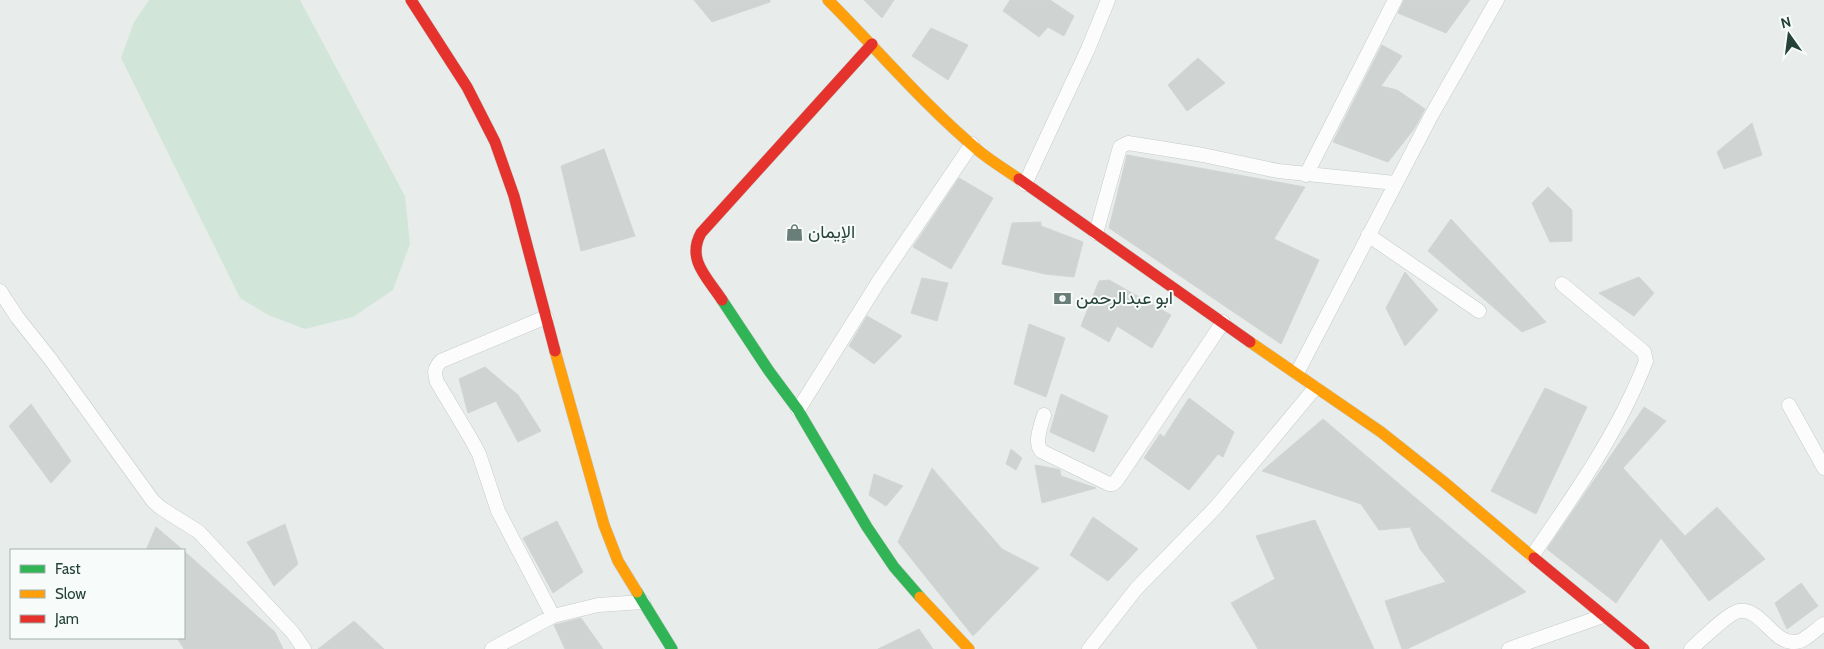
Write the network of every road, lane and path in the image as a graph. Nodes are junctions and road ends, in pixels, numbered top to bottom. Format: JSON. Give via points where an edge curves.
{"nodes":[{"id":1,"x":411,"y":0,"type":"edge"},
{"id":2,"x":828,"y":0,"type":"edge"},
{"id":3,"x":1108,"y":0,"type":"edge"},
{"id":4,"x":1395,"y":0,"type":"edge"},
{"id":5,"x":1497,"y":0,"type":"edge"},
{"id":6,"x":872,"y":44,"type":"junction"},
{"id":7,"x":972,"y":144,"type":"junction"},
{"id":8,"x":1306,"y":175,"type":"junction"},
{"id":9,"x":1025,"y":184,"type":"junction"},
{"id":10,"x":1395,"y":184,"type":"junction"},
{"id":11,"x":1096,"y":233,"type":"junction"},
{"id":12,"x":1368,"y":235,"type":"junction"},
{"id":13,"x":1562,"y":284,"type":"dead end"},
{"id":14,"x":0,"y":291,"type":"edge"},
{"id":15,"x":1479,"y":311,"type":"dead end"},
{"id":16,"x":546,"y":317,"type":"junction"},
{"id":17,"x":1223,"y":322,"type":"junction"},
{"id":18,"x":1296,"y":374,"type":"junction"},
{"id":19,"x":1315,"y":388,"type":"junction"},
{"id":20,"x":1789,"y":406,"type":"dead end"},
{"id":21,"x":798,"y":410,"type":"junction"},
{"id":22,"x":1044,"y":415,"type":"dead end"},
{"id":23,"x":1824,"y":468,"type":"edge"},
{"id":24,"x":1532,"y":556,"type":"junction"},
{"id":25,"x":643,"y":602,"type":"junction"},
{"id":26,"x":553,"y":616,"type":"junction"},
{"id":27,"x":1603,"y":616,"type":"junction"},
{"id":28,"x":1824,"y":624,"type":"edge"},
{"id":29,"x":304,"y":649,"type":"edge"},
{"id":30,"x":492,"y":649,"type":"edge"},
{"id":31,"x":672,"y":649,"type":"edge"},
{"id":32,"x":969,"y":649,"type":"edge"},
{"id":33,"x":1089,"y":649,"type":"edge"},
{"id":34,"x":1510,"y":649,"type":"edge"},
{"id":35,"x":1644,"y":649,"type":"edge"},
{"id":36,"x":1691,"y":649,"type":"edge"}],
"edges":[{"from":1,"to":16,"type":"street","via":[[466,84],[496,143],[518,210]]},
{"from":2,"to":6,"type":"street"},
{"from":3,"to":9,"type":"street"},
{"from":4,"to":8,"type":"street"},
{"from":5,"to":10,"type":"street"},
{"from":6,"to":7,"type":"street","via":[[917,93]]},
{"from":6,"to":21,"type":"street","via":[[708,226],[695,245],[697,262]]},
{"from":7,"to":9,"type":"street"},
{"from":7,"to":21,"type":"street","via":[[879,281]]},
{"from":8,"to":10,"type":"street"},
{"from":8,"to":11,"type":"street","via":[[1128,143],[1120,147]]},
{"from":9,"to":11,"type":"street"},
{"from":10,"to":12,"type":"street"},
{"from":11,"to":17,"type":"street"},
{"from":12,"to":15,"type":"street"},
{"from":12,"to":18,"type":"street"},
{"from":13,"to":24,"type":"street","via":[[1644,352],[1646,361],[1586,477]]},
{"from":14,"to":29,"type":"street","via":[[153,500],[199,532]]},
{"from":16,"to":25,"type":"street","via":[[604,526],[618,561]]},
{"from":16,"to":26,"type":"street","via":[[441,361],[434,372],[479,454],[498,511]]},
{"from":17,"to":18,"type":"street"},
{"from":17,"to":22,"type":"street","via":[[1113,484],[1041,451],[1037,442]]},
{"from":18,"to":19,"type":"street"},
{"from":19,"to":24,"type":"street","via":[[1381,432]]},
{"from":19,"to":33,"type":"street","via":[[1216,507],[1136,589]]},
{"from":20,"to":23,"type":"street"},
{"from":21,"to":32,"type":"street","via":[[894,567]]},
{"from":24,"to":27,"type":"street"},
{"from":25,"to":26,"type":"street","via":[[598,605]]},
{"from":25,"to":31,"type":"street"},
{"from":26,"to":30,"type":"street"},
{"from":27,"to":34,"type":"street"},
{"from":27,"to":35,"type":"street"},
{"from":28,"to":36,"type":"street","via":[[1794,642],[1783,639],[1751,612],[1738,611]]}]}
